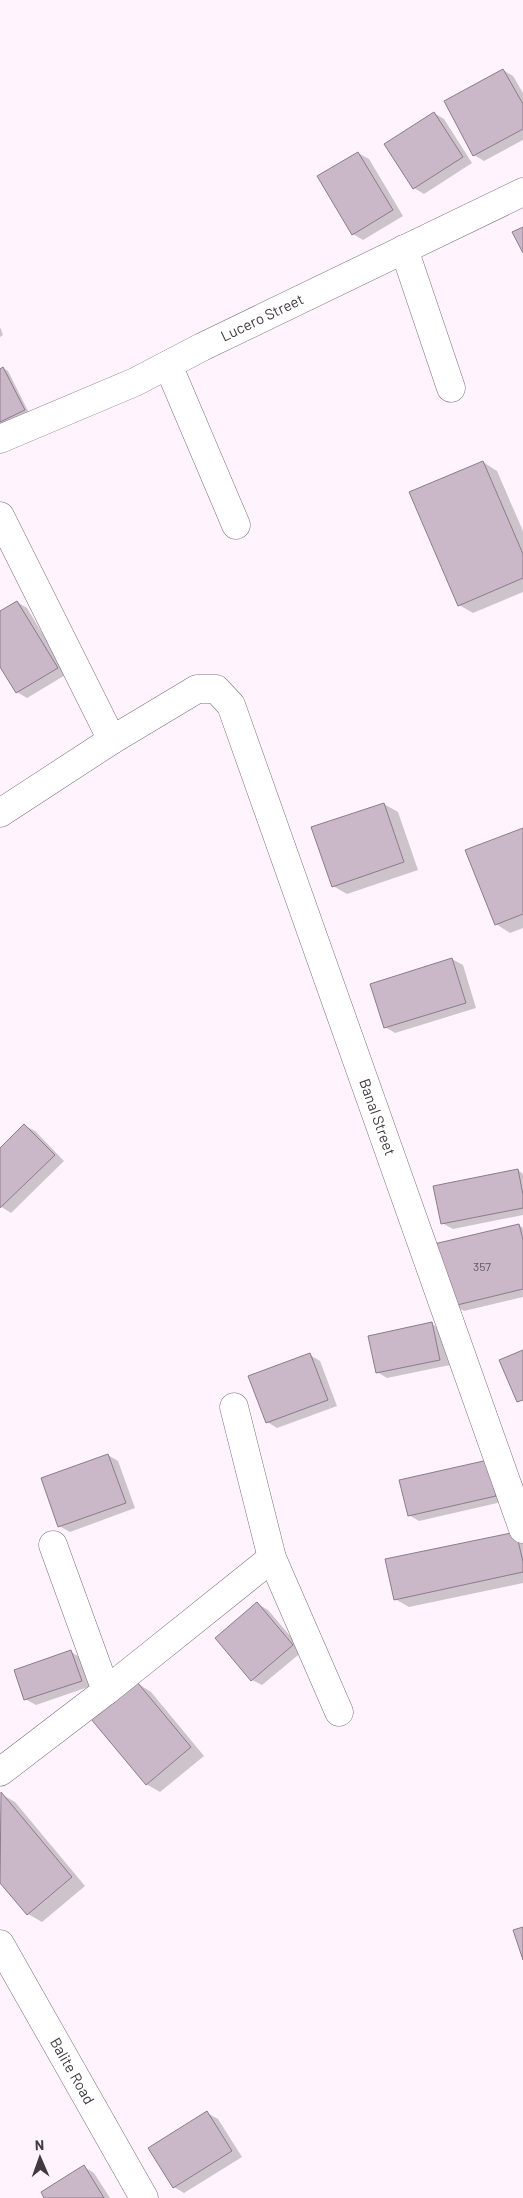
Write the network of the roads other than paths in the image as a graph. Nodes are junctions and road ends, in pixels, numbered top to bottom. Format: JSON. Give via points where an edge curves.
{"nodes":[{"id":1,"x":523,"y":192,"type":"edge"},
{"id":2,"x":404,"y":250,"type":"junction"},
{"id":3,"x":168,"y":365,"type":"junction"},
{"id":4,"x":451,"y":388,"type":"dead end"},
{"id":5,"x":0,"y":439,"type":"edge"},
{"id":6,"x":0,"y":516,"type":"edge"},
{"id":7,"x":236,"y":525,"type":"dead end"},
{"id":8,"x":112,"y":740,"type":"junction"},
{"id":9,"x":0,"y":814,"type":"edge"},
{"id":10,"x":234,"y":1407,"type":"dead end"},
{"id":11,"x":523,"y":1529,"type":"edge"},
{"id":12,"x":53,"y":1545,"type":"dead end"},
{"id":13,"x":272,"y":1558,"type":"junction"},
{"id":14,"x":106,"y":1691,"type":"junction"},
{"id":15,"x":339,"y":1712,"type":"dead end"},
{"id":16,"x":0,"y":1772,"type":"edge"},
{"id":17,"x":0,"y":1944,"type":"edge"},
{"id":18,"x":144,"y":2198,"type":"edge"}],
"edges":[{"from":1,"to":2,"type":"street","name":"Lucero Street"},
{"from":2,"to":3,"type":"street","name":"Lucero Street"},
{"from":2,"to":4,"type":"street"},
{"from":3,"to":5,"type":"street","name":"Lucero Street"},
{"from":3,"to":7,"type":"street"},
{"from":6,"to":8,"type":"street"},
{"from":8,"to":9,"type":"street"},
{"from":8,"to":11,"type":"street","name":"Banal Street","via":[[197,689],[216,689],[231,705]]},
{"from":10,"to":13,"type":"street"},
{"from":12,"to":14,"type":"street"},
{"from":13,"to":14,"type":"street"},
{"from":13,"to":15,"type":"street"},
{"from":14,"to":16,"type":"street"},
{"from":17,"to":18,"type":"street","name":"Balite Road"}]}
